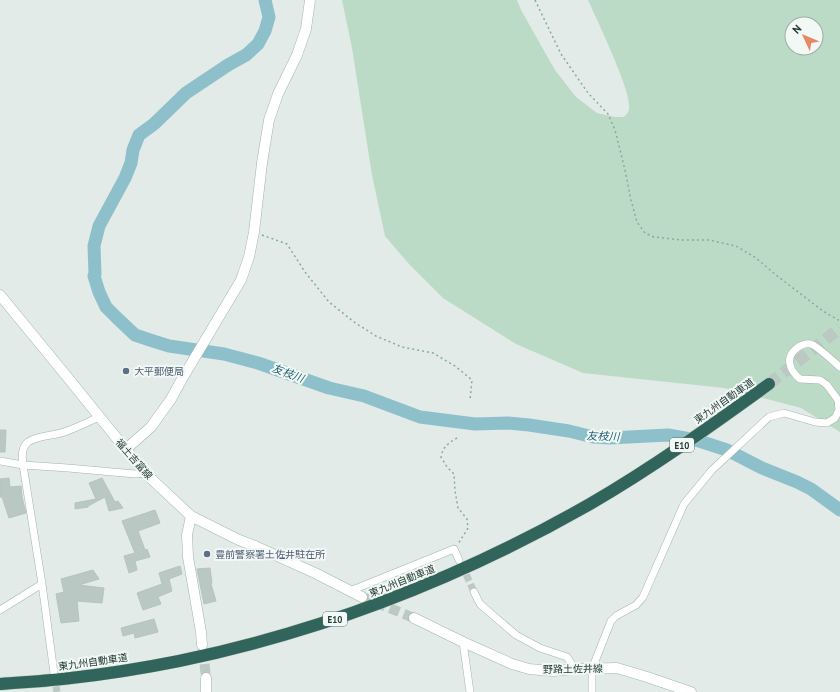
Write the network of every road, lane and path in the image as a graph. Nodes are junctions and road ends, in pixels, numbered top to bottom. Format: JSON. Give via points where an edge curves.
{"nodes":[{"id":1,"x":310,"y":0,"type":"edge"},
{"id":2,"x":535,"y":0,"type":"edge"},
{"id":3,"x":254,"y":232,"type":"junction"},
{"id":4,"x":0,"y":295,"type":"edge"},
{"id":5,"x":840,"y":321,"type":"edge"},
{"id":6,"x":840,"y":367,"type":"edge"},
{"id":7,"x":769,"y":384,"type":"tunnel mouth"},
{"id":8,"x":470,"y":400,"type":"dead end"},
{"id":9,"x":99,"y":417,"type":"junction"},
{"id":10,"x":457,"y":438,"type":"dead end"},
{"id":11,"x":126,"y":449,"type":"junction"},
{"id":12,"x":0,"y":461,"type":"edge"},
{"id":13,"x":23,"y":466,"type":"junction"},
{"id":14,"x":145,"y":473,"type":"junction"},
{"id":15,"x":192,"y":516,"type":"junction"},
{"id":16,"x":454,"y":549,"type":"junction"},
{"id":17,"x":459,"y":560,"type":"tunnel mouth"},
{"id":18,"x":42,"y":584,"type":"junction"},
{"id":19,"x":350,"y":591,"type":"junction"},
{"id":20,"x":474,"y":592,"type":"tunnel mouth"},
{"id":21,"x":362,"y":597,"type":"tunnel mouth"},
{"id":22,"x":0,"y":610,"type":"edge"},
{"id":23,"x":414,"y":618,"type":"tunnel mouth"},
{"id":24,"x":463,"y":642,"type":"junction"},
{"id":25,"x":202,"y":645,"type":"tunnel mouth"},
{"id":26,"x":575,"y":669,"type":"junction"},
{"id":27,"x":592,"y":669,"type":"junction"},
{"id":28,"x":54,"y":673,"type":"tunnel mouth"},
{"id":29,"x":206,"y":678,"type":"tunnel mouth"},
{"id":30,"x":0,"y":684,"type":"edge"},
{"id":31,"x":206,"y":692,"type":"edge"},
{"id":32,"x":470,"y":692,"type":"edge"},
{"id":33,"x":592,"y":692,"type":"edge"},
{"id":34,"x":691,"y":692,"type":"edge"}],
"edges":[{"from":1,"to":3,"type":"main road","via":[[306,29],[269,120]]},
{"from":2,"to":5,"type":"path","via":[[560,54],[588,93],[608,114],[616,130],[637,222],[645,233],[654,238],[710,240],[736,246]]},
{"from":3,"to":8,"type":"path","via":[[287,244],[329,302],[354,322],[376,336],[402,346],[433,353],[455,366],[472,380]]},
{"from":3,"to":11,"type":"main road","via":[[241,280],[171,399],[151,427]]},
{"from":4,"to":9,"type":"main road","name":"福土吉富線"},
{"from":6,"to":27,"type":"street","via":[[813,344],[804,344],[796,349],[790,357],[789,364],[793,373],[800,380],[820,380],[827,385],[838,400],[839,410],[835,418],[827,423],[784,413],[769,417],[712,470],[684,504],[643,597],[636,605],[611,621]]},
{"from":7,"to":30,"type":"highway","name":"東九州自動車道","number":"E10","via":[[721,419],[585,507],[478,562],[400,595],[286,635],[178,661],[71,678]]},
{"from":9,"to":11,"type":"main road","name":"福土吉富線"},
{"from":9,"to":13,"type":"street","via":[[66,432],[34,439],[24,448]]},
{"from":10,"to":16,"type":"path","via":[[447,444],[441,457],[454,474],[458,508],[467,519],[468,528]]},
{"from":11,"to":14,"type":"main road","name":"福土吉富線"},
{"from":12,"to":13,"type":"street"},
{"from":13,"to":14,"type":"street"},
{"from":13,"to":18,"type":"street"},
{"from":14,"to":15,"type":"main road","name":"福土吉富線"},
{"from":15,"to":19,"type":"main road"},
{"from":15,"to":25,"type":"main road","via":[[186,535]]},
{"from":16,"to":17,"type":"street"},
{"from":16,"to":19,"type":"street"},
{"from":18,"to":22,"type":"street"},
{"from":18,"to":28,"type":"street"},
{"from":19,"to":21,"type":"main road"},
{"from":20,"to":26,"type":"street","via":[[480,604],[516,635],[540,648],[566,657]]},
{"from":23,"to":24,"type":"main road","name":"野路土佐井線"},
{"from":24,"to":26,"type":"main road","name":"野路土佐井線","via":[[529,669]]},
{"from":24,"to":32,"type":"street"},
{"from":26,"to":27,"type":"main road","name":"野路土佐井線"},
{"from":27,"to":33,"type":"street"},
{"from":27,"to":34,"type":"main road","name":"野路土佐井線","via":[[617,668]]},
{"from":29,"to":31,"type":"main road"}]}
